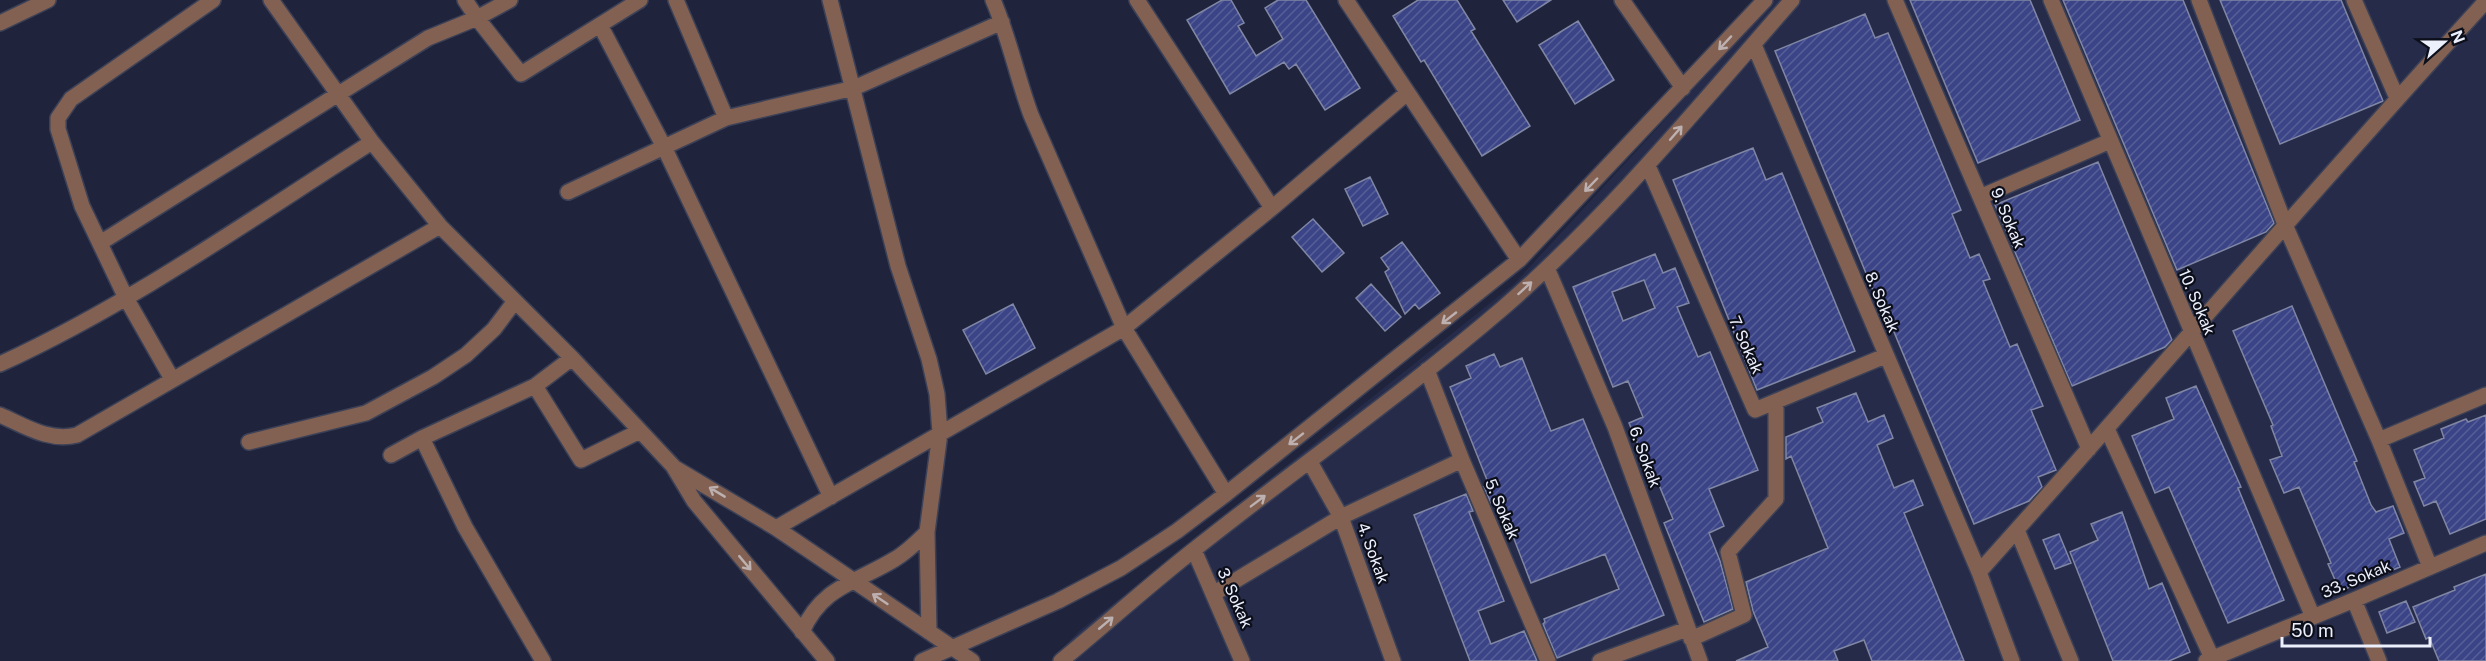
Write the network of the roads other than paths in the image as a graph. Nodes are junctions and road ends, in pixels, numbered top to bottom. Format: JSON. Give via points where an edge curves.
{"nodes":[{"id":1,"x":48,"y":0,"type":"edge"},
{"id":2,"x":213,"y":0,"type":"edge"},
{"id":3,"x":271,"y":0,"type":"edge"},
{"id":4,"x":465,"y":0,"type":"edge"},
{"id":5,"x":510,"y":0,"type":"edge"},
{"id":6,"x":640,"y":0,"type":"edge"},
{"id":7,"x":676,"y":0,"type":"edge"},
{"id":8,"x":993,"y":0,"type":"edge"},
{"id":9,"x":1137,"y":0,"type":"edge"},
{"id":10,"x":1346,"y":0,"type":"edge"},
{"id":11,"x":1622,"y":0,"type":"edge"},
{"id":12,"x":1765,"y":0,"type":"edge"},
{"id":13,"x":1792,"y":0,"type":"edge"},
{"id":14,"x":1895,"y":0,"type":"edge"},
{"id":15,"x":2051,"y":0,"type":"edge"},
{"id":16,"x":2199,"y":0,"type":"edge"},
{"id":17,"x":2354,"y":0,"type":"edge"},
{"id":18,"x":833,"y":1,"type":"edge"},
{"id":19,"x":2486,"y":1,"type":"edge"},
{"id":20,"x":477,"y":18,"type":"junction"},
{"id":21,"x":1002,"y":22,"type":"junction"},
{"id":22,"x":0,"y":23,"type":"edge"},
{"id":23,"x":600,"y":25,"type":"junction"},
{"id":24,"x":1754,"y":45,"type":"junction"},
{"id":25,"x":854,"y":88,"type":"junction"},
{"id":26,"x":1683,"y":88,"type":"junction"},
{"id":27,"x":337,"y":93,"type":"junction"},
{"id":28,"x":1407,"y":93,"type":"junction"},
{"id":29,"x":2397,"y":98,"type":"junction"},
{"id":30,"x":726,"y":118,"type":"junction"},
{"id":31,"x":2110,"y":141,"type":"junction"},
{"id":32,"x":372,"y":142,"type":"junction"},
{"id":33,"x":664,"y":147,"type":"junction"},
{"id":34,"x":1648,"y":166,"type":"junction"},
{"id":35,"x":568,"y":192,"type":"dead end"},
{"id":36,"x":1980,"y":197,"type":"junction"},
{"id":37,"x":1272,"y":208,"type":"junction"},
{"id":38,"x":440,"y":226,"type":"junction"},
{"id":39,"x":2286,"y":227,"type":"junction"},
{"id":40,"x":100,"y":243,"type":"junction"},
{"id":41,"x":1519,"y":260,"type":"junction"},
{"id":42,"x":1547,"y":268,"type":"junction"},
{"id":43,"x":126,"y":298,"type":"junction"},
{"id":44,"x":515,"y":302,"type":"junction"},
{"id":45,"x":1124,"y":328,"type":"junction"},
{"id":46,"x":2192,"y":334,"type":"junction"},
{"id":47,"x":1885,"y":356,"type":"junction"},
{"id":48,"x":572,"y":358,"type":"junction"},
{"id":49,"x":0,"y":364,"type":"edge"},
{"id":50,"x":1427,"y":370,"type":"junction"},
{"id":51,"x":172,"y":379,"type":"junction"},
{"id":52,"x":535,"y":386,"type":"junction"},
{"id":53,"x":2486,"y":395,"type":"edge"},
{"id":54,"x":1776,"y":402,"type":"junction"},
{"id":55,"x":0,"y":415,"type":"edge"},
{"id":56,"x":2107,"y":429,"type":"junction"},
{"id":57,"x":640,"y":431,"type":"junction"},
{"id":58,"x":940,"y":433,"type":"junction"},
{"id":59,"x":422,"y":438,"type":"junction"},
{"id":60,"x":2379,"y":440,"type":"junction"},
{"id":61,"x":249,"y":442,"type":"dead end"},
{"id":62,"x":2090,"y":449,"type":"junction"},
{"id":63,"x":391,"y":455,"type":"dead end"},
{"id":64,"x":1462,"y":460,"type":"junction"},
{"id":65,"x":1310,"y":462,"type":"junction"},
{"id":66,"x":673,"y":466,"type":"junction"},
{"id":67,"x":1226,"y":494,"type":"junction"},
{"id":68,"x":831,"y":496,"type":"junction"},
{"id":69,"x":1341,"y":517,"type":"junction"},
{"id":70,"x":776,"y":528,"type":"junction"},
{"id":71,"x":2017,"y":530,"type":"junction"},
{"id":72,"x":927,"y":532,"type":"junction"},
{"id":73,"x":2486,"y":543,"type":"edge"},
{"id":74,"x":1194,"y":550,"type":"junction"},
{"id":75,"x":2430,"y":567,"type":"junction"},
{"id":76,"x":1979,"y":572,"type":"junction"},
{"id":77,"x":853,"y":580,"type":"junction"},
{"id":78,"x":1213,"y":594,"type":"junction"},
{"id":79,"x":2354,"y":600,"type":"junction"},
{"id":80,"x":2313,"y":616,"type":"junction"},
{"id":81,"x":802,"y":632,"type":"junction"},
{"id":82,"x":929,"y":632,"type":"junction"},
{"id":83,"x":1689,"y":634,"type":"junction"},
{"id":84,"x":952,"y":649,"type":"junction"},
{"id":85,"x":2209,"y":660,"type":"edge"},
{"id":86,"x":543,"y":661,"type":"edge"},
{"id":87,"x":826,"y":661,"type":"edge"},
{"id":88,"x":922,"y":661,"type":"edge"},
{"id":89,"x":972,"y":661,"type":"edge"},
{"id":90,"x":1061,"y":661,"type":"edge"},
{"id":91,"x":1242,"y":661,"type":"edge"},
{"id":92,"x":1393,"y":661,"type":"edge"},
{"id":93,"x":1548,"y":661,"type":"edge"},
{"id":94,"x":1600,"y":661,"type":"edge"},
{"id":95,"x":1701,"y":661,"type":"edge"},
{"id":96,"x":2012,"y":661,"type":"edge"},
{"id":97,"x":2071,"y":661,"type":"edge"},
{"id":98,"x":2379,"y":661,"type":"edge"}],
"edges":[{"from":1,"to":22,"type":"street"},
{"from":2,"to":40,"type":"street","via":[[71,99],[58,118],[82,206]]},
{"from":3,"to":27,"type":"street"},
{"from":4,"to":20,"type":"street"},
{"from":5,"to":20,"type":"street"},
{"from":6,"to":23,"type":"street"},
{"from":7,"to":30,"type":"street"},
{"from":8,"to":21,"type":"street"},
{"from":9,"to":37,"type":"street"},
{"from":10,"to":28,"type":"street"},
{"from":11,"to":26,"type":"street"},
{"from":12,"to":26,"type":"street","one_way":true},
{"from":13,"to":24,"type":"street"},
{"from":14,"to":36,"type":"street","name":"9. Sokak"},
{"from":15,"to":31,"type":"street","name":"10. Sokak"},
{"from":16,"to":39,"type":"street"},
{"from":17,"to":29,"type":"street"},
{"from":18,"to":25,"type":"street"},
{"from":19,"to":29,"type":"street"},
{"from":20,"to":23,"type":"street","via":[[521,74]]},
{"from":20,"to":27,"type":"street","via":[[428,38]]},
{"from":21,"to":25,"type":"street"},
{"from":21,"to":45,"type":"street","via":[[1031,115]]},
{"from":23,"to":33,"type":"street"},
{"from":34,"to":24,"type":"street","one_way":true},
{"from":24,"to":47,"type":"street","name":"8. Sokak"},
{"from":25,"to":30,"type":"street"},
{"from":25,"to":58,"type":"street","via":[[897,266],[929,359]]},
{"from":26,"to":41,"type":"street","one_way":true},
{"from":27,"to":32,"type":"street"},
{"from":27,"to":40,"type":"street"},
{"from":28,"to":37,"type":"street"},
{"from":28,"to":41,"type":"street"},
{"from":29,"to":39,"type":"street"},
{"from":30,"to":33,"type":"street"},
{"from":31,"to":36,"type":"street"},
{"from":31,"to":46,"type":"street","name":"10. Sokak"},
{"from":32,"to":38,"type":"street"},
{"from":32,"to":43,"type":"street"},
{"from":33,"to":35,"type":"street"},
{"from":33,"to":68,"type":"street"},
{"from":34,"to":42,"type":"street"},
{"from":34,"to":54,"type":"street","name":"7. Sokak","via":[[1755,410]]},
{"from":36,"to":62,"type":"street","name":"9. Sokak"},
{"from":37,"to":45,"type":"street"},
{"from":38,"to":44,"type":"street"},
{"from":38,"to":51,"type":"street"},
{"from":39,"to":46,"type":"street"},
{"from":39,"to":60,"type":"street"},
{"from":40,"to":43,"type":"street"},
{"from":41,"to":67,"type":"street","one_way":true},
{"from":50,"to":42,"type":"street","one_way":true},
{"from":42,"to":83,"type":"street","name":"6. Sokak","via":[[1615,427]]},
{"from":43,"to":49,"type":"street","via":[[49,342]]},
{"from":43,"to":51,"type":"street"},
{"from":44,"to":48,"type":"street"},
{"from":44,"to":61,"type":"street","via":[[466,355],[366,413]]},
{"from":45,"to":58,"type":"street"},
{"from":45,"to":67,"type":"street"},
{"from":46,"to":56,"type":"street"},
{"from":46,"to":80,"type":"street","name":"10. Sokak"},
{"from":47,"to":54,"type":"street","name":"7. Sokak"},
{"from":47,"to":76,"type":"street","name":"8. Sokak"},
{"from":48,"to":52,"type":"street"},
{"from":48,"to":57,"type":"street"},
{"from":50,"to":64,"type":"street","name":"5. Sokak"},
{"from":50,"to":65,"type":"street"},
{"from":51,"to":55,"type":"street","via":[[69,437],[44,435]]},
{"from":52,"to":57,"type":"street","via":[[581,460]]},
{"from":52,"to":59,"type":"street"},
{"from":53,"to":60,"type":"street"},
{"from":54,"to":83,"type":"street","via":[[1776,499],[1728,552],[1744,615]]},
{"from":56,"to":62,"type":"street"},
{"from":56,"to":85,"type":"street"},
{"from":57,"to":66,"type":"street"},
{"from":58,"to":68,"type":"street"},
{"from":58,"to":72,"type":"street"},
{"from":59,"to":63,"type":"street"},
{"from":59,"to":86,"type":"street","via":[[465,527]]},
{"from":60,"to":75,"type":"street"},
{"from":62,"to":71,"type":"street"},
{"from":64,"to":69,"type":"street"},
{"from":64,"to":93,"type":"street","name":"5. Sokak"},
{"from":65,"to":69,"type":"street","name":"4. Sokak"},
{"from":74,"to":65,"type":"street","one_way":true},
{"from":70,"to":66,"type":"street","one_way":true},
{"from":66,"to":81,"type":"street","one_way":true,"via":[[694,501]]},
{"from":67,"to":84,"type":"street","via":[[1121,568]]},
{"from":68,"to":70,"type":"street"},
{"from":69,"to":78,"type":"street"},
{"from":69,"to":92,"type":"street","name":"4. Sokak"},
{"from":70,"to":77,"type":"street"},
{"from":71,"to":76,"type":"street"},
{"from":71,"to":97,"type":"street"},
{"from":72,"to":77,"type":"street","via":[[898,558]]},
{"from":72,"to":82,"type":"street"},
{"from":73,"to":75,"type":"street","name":"33. Sokak"},
{"from":74,"to":78,"type":"street","name":"3. Sokak"},
{"from":90,"to":74,"type":"street","one_way":true},
{"from":75,"to":79,"type":"street","name":"33. Sokak"},
{"from":76,"to":96,"type":"street","name":"8. Sokak"},
{"from":77,"to":81,"type":"street","via":[[824,598]]},
{"from":82,"to":77,"type":"street","one_way":true},
{"from":78,"to":91,"type":"street","name":"3. Sokak"},
{"from":79,"to":80,"type":"street","name":"33. Sokak"},
{"from":79,"to":98,"type":"street"},
{"from":80,"to":85,"type":"street","name":"33. Sokak"},
{"from":81,"to":87,"type":"street"},
{"from":82,"to":84,"type":"street"},
{"from":83,"to":94,"type":"street"},
{"from":83,"to":95,"type":"street","name":"6. Sokak"},
{"from":84,"to":88,"type":"street"},
{"from":84,"to":89,"type":"street"}]}
